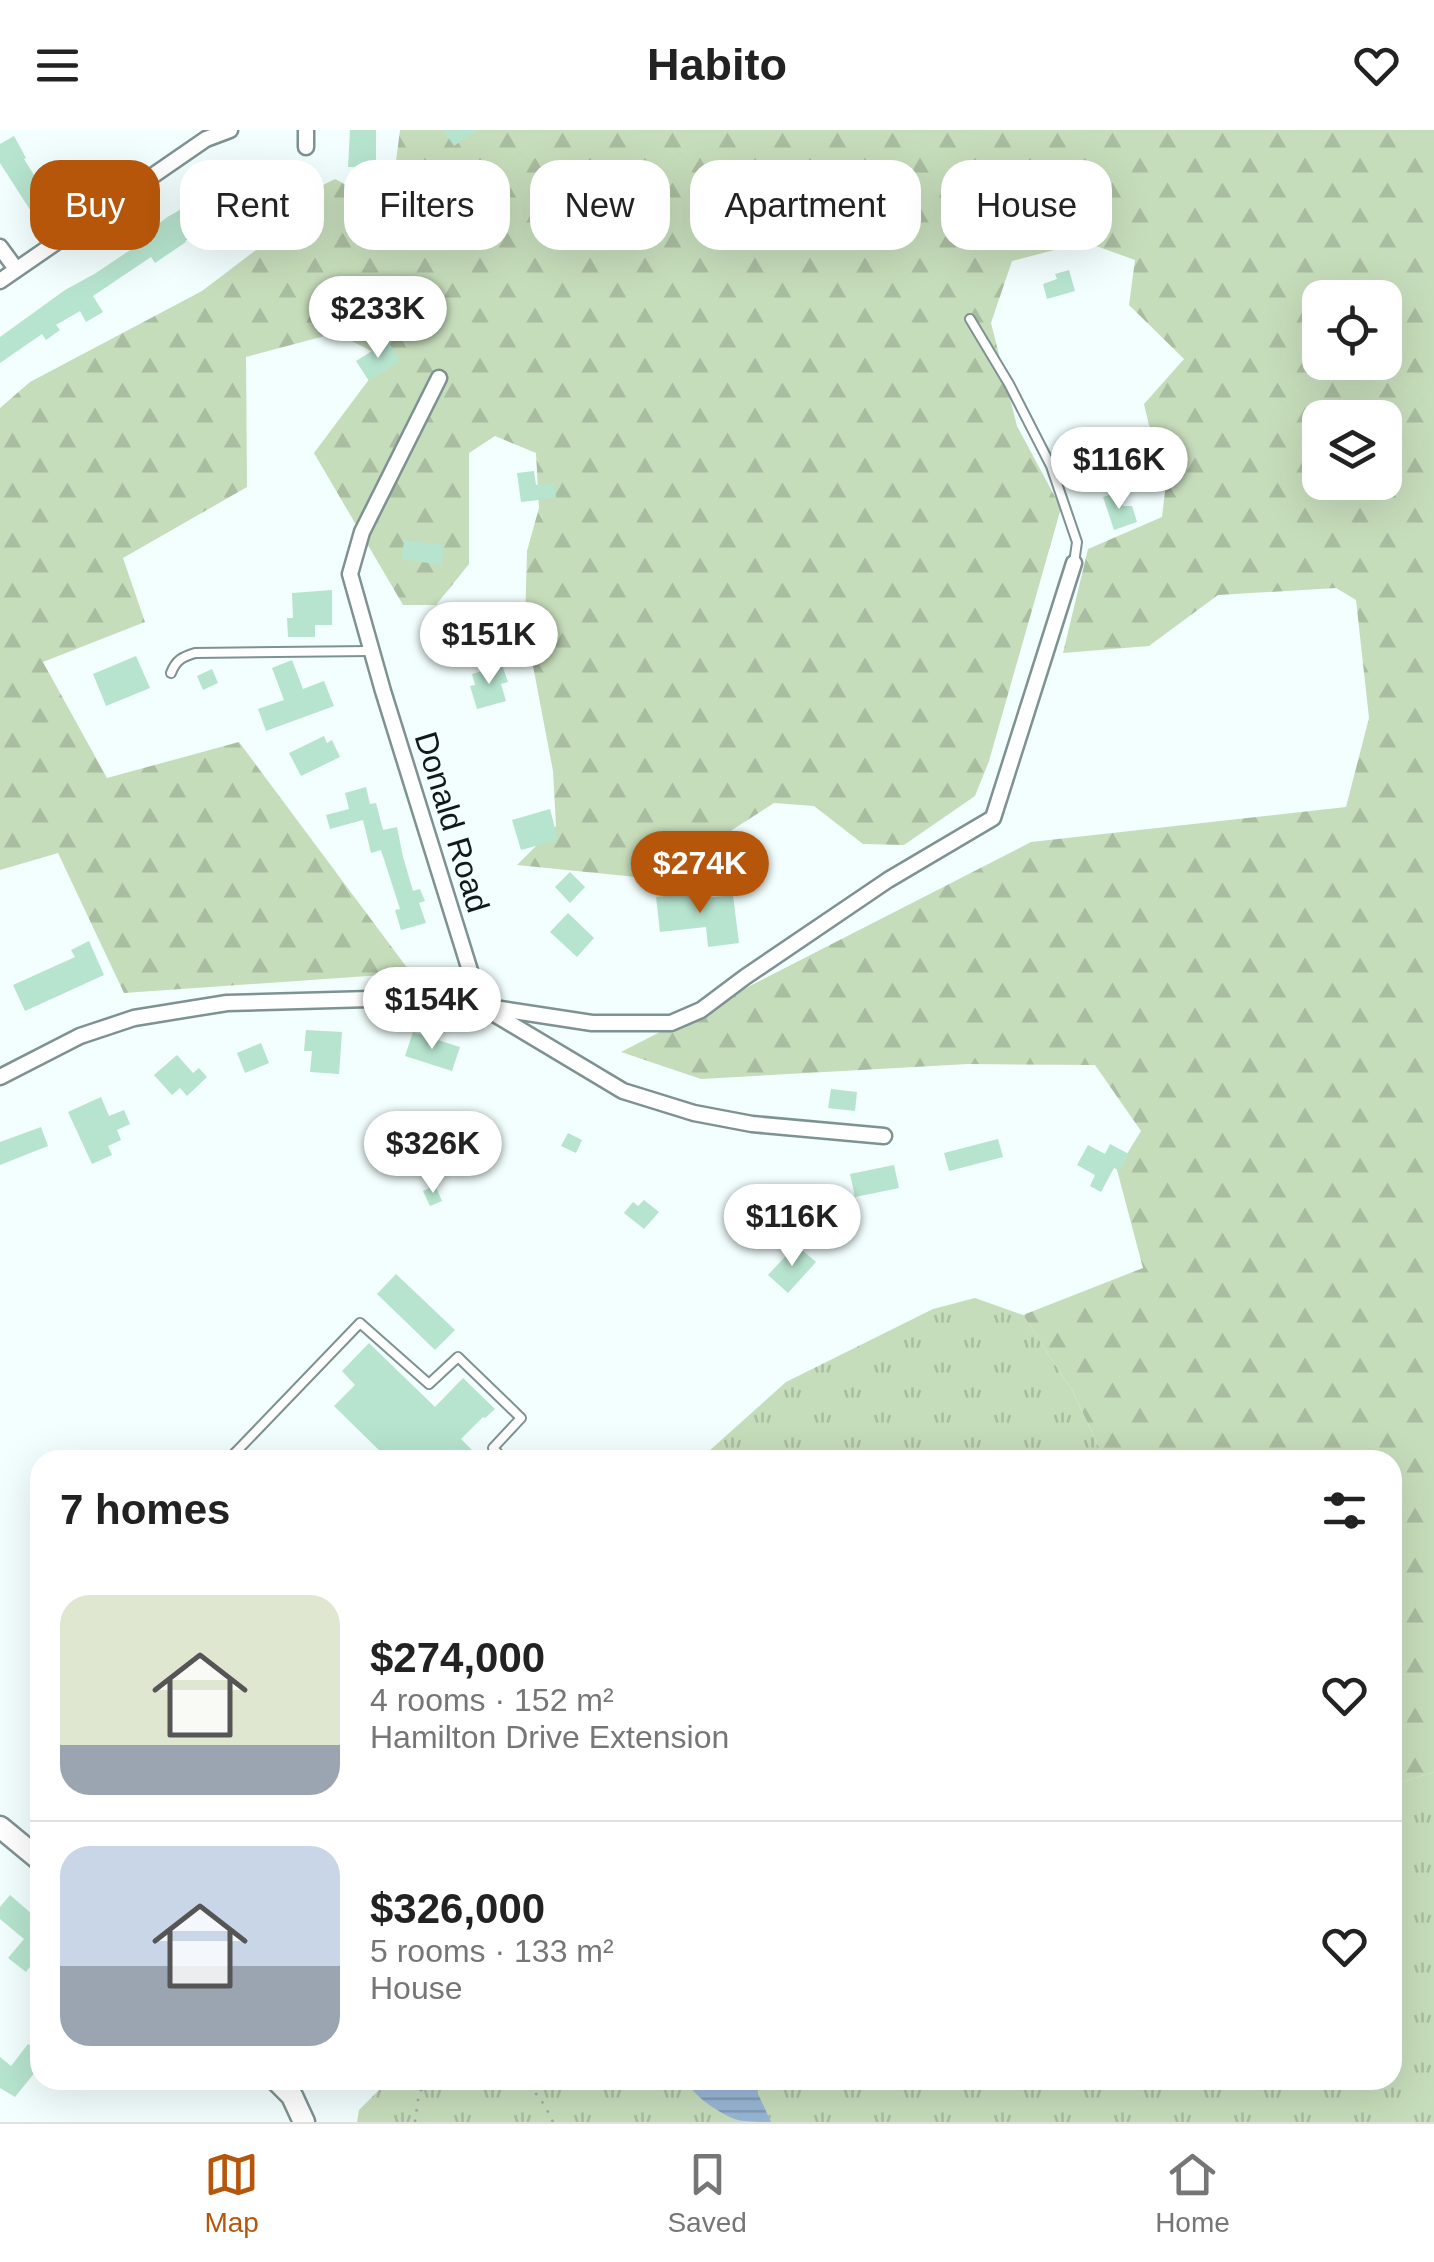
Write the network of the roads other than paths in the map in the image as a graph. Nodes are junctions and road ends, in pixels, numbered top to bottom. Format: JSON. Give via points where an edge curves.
{"nodes":[{"id":1,"x":230,"y":130,"type":"edge"},
{"id":2,"x":306,"y":130,"type":"edge"},
{"id":3,"x":203,"y":134,"type":"edge"},
{"id":4,"x":306,"y":147,"type":"dead end"},
{"id":5,"x":0,"y":247,"type":"edge"},
{"id":6,"x":16,"y":269,"type":"junction"},
{"id":7,"x":0,"y":281,"type":"edge"},
{"id":8,"x":970,"y":319,"type":"dead end"},
{"id":9,"x":439,"y":378,"type":"dead end"},
{"id":10,"x":1074,"y":562,"type":"joint"},
{"id":11,"x":370,"y":651,"type":"junction"},
{"id":12,"x":171,"y":672,"type":"dead end"},
{"id":13,"x":481,"y":1006,"type":"junction"},
{"id":14,"x":0,"y":1078,"type":"edge"},
{"id":15,"x":884,"y":1136,"type":"dead end"},
{"id":16,"x":243,"y":1450,"type":"edge"},
{"id":17,"x":494,"y":1450,"type":"edge"},
{"id":18,"x":0,"y":1826,"type":"edge"},
{"id":19,"x":30,"y":1852,"type":"edge"},
{"id":20,"x":286,"y":2090,"type":"edge"},
{"id":21,"x":304,"y":2122,"type":"edge"}],
"edges":[{"from":1,"to":3,"type":"street"},
{"from":2,"to":4,"type":"street"},
{"from":3,"to":6,"type":"street"},
{"from":5,"to":6,"type":"street"},
{"from":6,"to":7,"type":"street"},
{"from":8,"to":10,"type":"lane","via":[[1051,466],[1077,542]]},
{"from":9,"to":11,"type":"street","name":"Donald Road","via":[[362,532],[350,574]]},
{"from":10,"to":13,"type":"street","via":[[993,818],[888,880],[701,1010],[671,1023],[592,1023]]},
{"from":11,"to":12,"type":"lane","via":[[195,653]]},
{"from":11,"to":13,"type":"street","name":"Donald Road"},
{"from":13,"to":14,"type":"street","via":[[406,998],[227,1003],[134,1018],[80,1036]]},
{"from":13,"to":15,"type":"street","via":[[622,1091],[752,1124]]},
{"from":16,"to":17,"type":"lane","via":[[360,1322],[429,1384],[458,1357],[521,1418]]},
{"from":18,"to":19,"type":"street"},
{"from":20,"to":21,"type":"street"}]}
